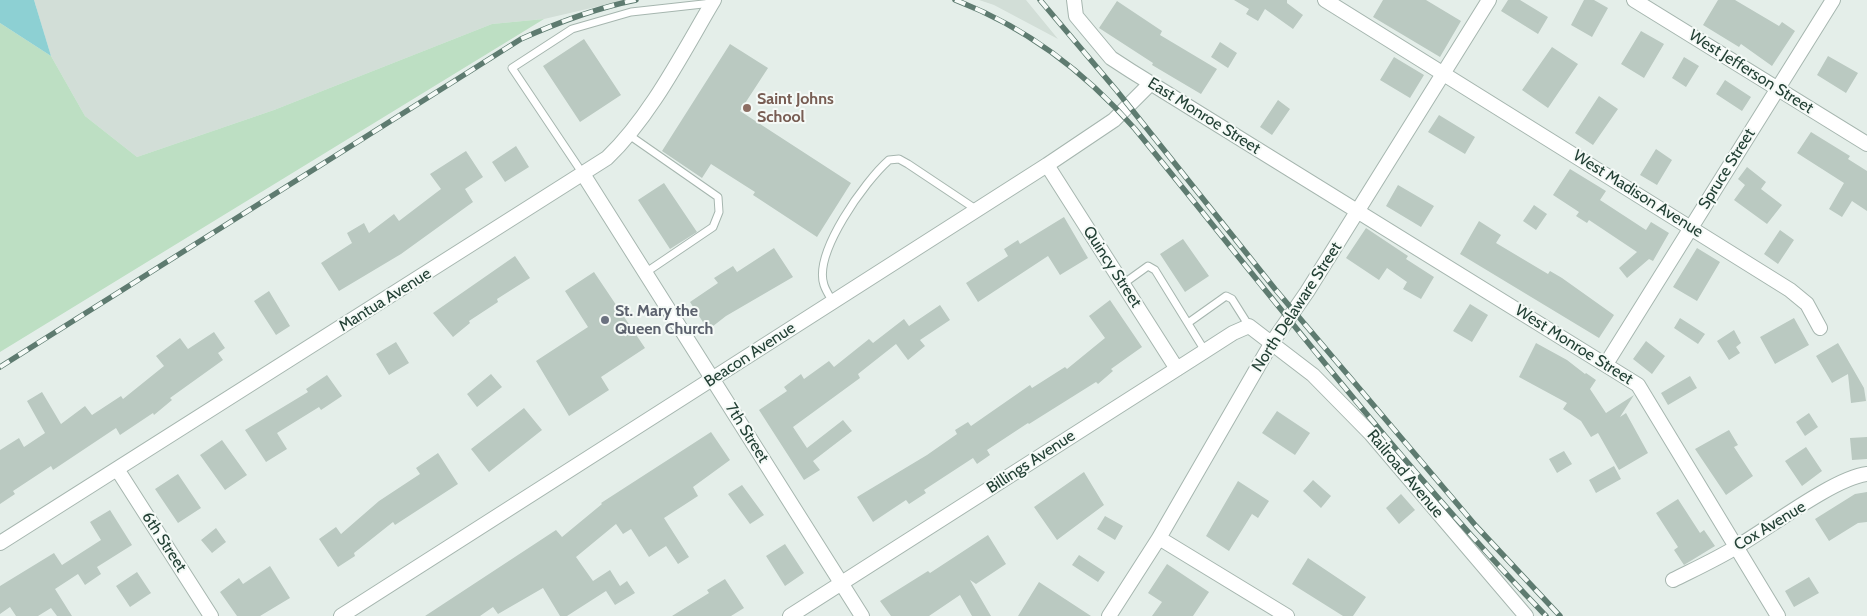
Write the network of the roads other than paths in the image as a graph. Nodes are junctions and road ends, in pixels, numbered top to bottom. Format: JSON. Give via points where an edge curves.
{"nodes":[{"id":1,"x":1074,"y":0,"type":"edge"},
{"id":2,"x":1325,"y":0,"type":"edge"},
{"id":3,"x":1489,"y":0,"type":"edge"},
{"id":4,"x":1634,"y":0,"type":"edge"},
{"id":5,"x":1832,"y":0,"type":"edge"},
{"id":6,"x":713,"y":2,"type":"edge"},
{"id":7,"x":1443,"y":73,"type":"junction"},
{"id":8,"x":1151,"y":83,"type":"junction"},
{"id":9,"x":1778,"y":89,"type":"junction"},
{"id":10,"x":629,"y":136,"type":"junction"},
{"id":11,"x":1867,"y":144,"type":"edge"},
{"id":12,"x":1048,"y":165,"type":"junction"},
{"id":13,"x":583,"y":174,"type":"junction"},
{"id":14,"x":977,"y":211,"type":"junction"},
{"id":15,"x":1358,"y":211,"type":"junction"},
{"id":16,"x":1691,"y":226,"type":"junction"},
{"id":17,"x":645,"y":273,"type":"junction"},
{"id":18,"x":1123,"y":284,"type":"junction"},
{"id":19,"x":833,"y":302,"type":"junction"},
{"id":20,"x":1188,"y":323,"type":"junction"},
{"id":21,"x":1249,"y":326,"type":"junction"},
{"id":22,"x":1820,"y":328,"type":"dead end"},
{"id":23,"x":1272,"y":344,"type":"junction"},
{"id":24,"x":1205,"y":351,"type":"junction"},
{"id":25,"x":1606,"y":364,"type":"junction"},
{"id":26,"x":1177,"y":369,"type":"junction"},
{"id":27,"x":712,"y":379,"type":"junction"},
{"id":28,"x":117,"y":469,"type":"junction"},
{"id":29,"x":1867,"y":474,"type":"edge"},
{"id":30,"x":1159,"y":538,"type":"junction"},
{"id":31,"x":0,"y":543,"type":"edge"},
{"id":32,"x":1736,"y":548,"type":"junction"},
{"id":33,"x":1673,"y":580,"type":"dead end"},
{"id":34,"x":842,"y":583,"type":"junction"},
{"id":35,"x":211,"y":616,"type":"edge"},
{"id":36,"x":341,"y":616,"type":"edge"},
{"id":37,"x":790,"y":616,"type":"edge"},
{"id":38,"x":862,"y":616,"type":"edge"},
{"id":39,"x":1109,"y":616,"type":"edge"},
{"id":40,"x":1287,"y":616,"type":"edge"},
{"id":41,"x":1526,"y":616,"type":"edge"},
{"id":42,"x":1778,"y":616,"type":"edge"}],
"edges":[{"from":1,"to":8,"type":"street","name":"East Monroe Street","via":[[1076,16],[1111,58]]},
{"from":2,"to":7,"type":"street","name":"West Madison Avenue"},
{"from":3,"to":7,"type":"street","name":"North Delaware Street"},
{"from":4,"to":9,"type":"street","name":"West Jefferson Street"},
{"from":5,"to":9,"type":"street","name":"Spruce Street"},
{"from":6,"to":10,"type":"street","name":"Mantua Avenue"},
{"from":6,"to":13,"type":"lane","via":[[631,12],[572,29],[512,68]]},
{"from":7,"to":15,"type":"street","name":"North Delaware Street"},
{"from":7,"to":16,"type":"street","name":"West Madison Avenue"},
{"from":8,"to":12,"type":"street","name":"Beacon Avenue","via":[[1114,120]]},
{"from":8,"to":15,"type":"street","name":"East Monroe Street"},
{"from":9,"to":11,"type":"street","name":"West Jefferson Street"},
{"from":9,"to":16,"type":"street","name":"Spruce Street"},
{"from":10,"to":13,"type":"street","name":"Mantua Avenue","via":[[607,158]]},
{"from":10,"to":17,"type":"lane","via":[[718,197],[719,212],[714,227]]},
{"from":12,"to":14,"type":"street","name":"Beacon Avenue"},
{"from":12,"to":18,"type":"street","name":"Quincy Street"},
{"from":13,"to":17,"type":"street","name":"7th Street"},
{"from":13,"to":28,"type":"street","name":"Mantua Avenue"},
{"from":14,"to":19,"type":"street","name":"Beacon Avenue"},
{"from":14,"to":19,"type":"lane","via":[[908,164],[899,159],[889,160],[863,190],[827,247],[823,284]]},
{"from":15,"to":23,"type":"street","name":"North Delaware Street"},
{"from":15,"to":25,"type":"street","name":"West Monroe Street"},
{"from":16,"to":22,"type":"street","name":"West Madison Avenue","via":[[1790,290],[1807,304]]},
{"from":16,"to":25,"type":"street","name":"Spruce Street"},
{"from":17,"to":27,"type":"street","name":"7th Street"},
{"from":18,"to":20,"type":"lane","via":[[1148,266],[1155,270]]},
{"from":18,"to":26,"type":"street","name":"Quincy Street"},
{"from":19,"to":27,"type":"street","name":"Beacon Avenue"},
{"from":20,"to":21,"type":"lane","via":[[1226,296],[1232,299]]},
{"from":20,"to":24,"type":"lane"},
{"from":21,"to":23,"type":"street"},
{"from":21,"to":24,"type":"street","name":"Billings Avenue"},
{"from":23,"to":30,"type":"street","name":"North Delaware Street"},
{"from":23,"to":41,"type":"street","name":"Railroad Avenue","via":[[1313,375],[1372,434]]},
{"from":24,"to":26,"type":"street","name":"Billings Avenue"},
{"from":25,"to":32,"type":"street","name":"West Monroe Street","via":[[1638,385]]},
{"from":26,"to":34,"type":"street","name":"Billings Avenue"},
{"from":27,"to":34,"type":"street","name":"7th Street"},
{"from":27,"to":36,"type":"street","name":"Beacon Avenue"},
{"from":28,"to":31,"type":"street","name":"Mantua Avenue"},
{"from":28,"to":35,"type":"street","name":"6th Street"},
{"from":29,"to":32,"type":"street","name":"Cox Avenue","via":[[1855,476],[1832,488]]},
{"from":30,"to":39,"type":"street","name":"North Delaware Street"},
{"from":30,"to":40,"type":"street"},
{"from":32,"to":33,"type":"street","name":"Cox Avenue"},
{"from":32,"to":42,"type":"street","name":"West Monroe Street"},
{"from":34,"to":37,"type":"street","name":"Billings Avenue"},
{"from":34,"to":38,"type":"street","name":"7th Street"}]}
